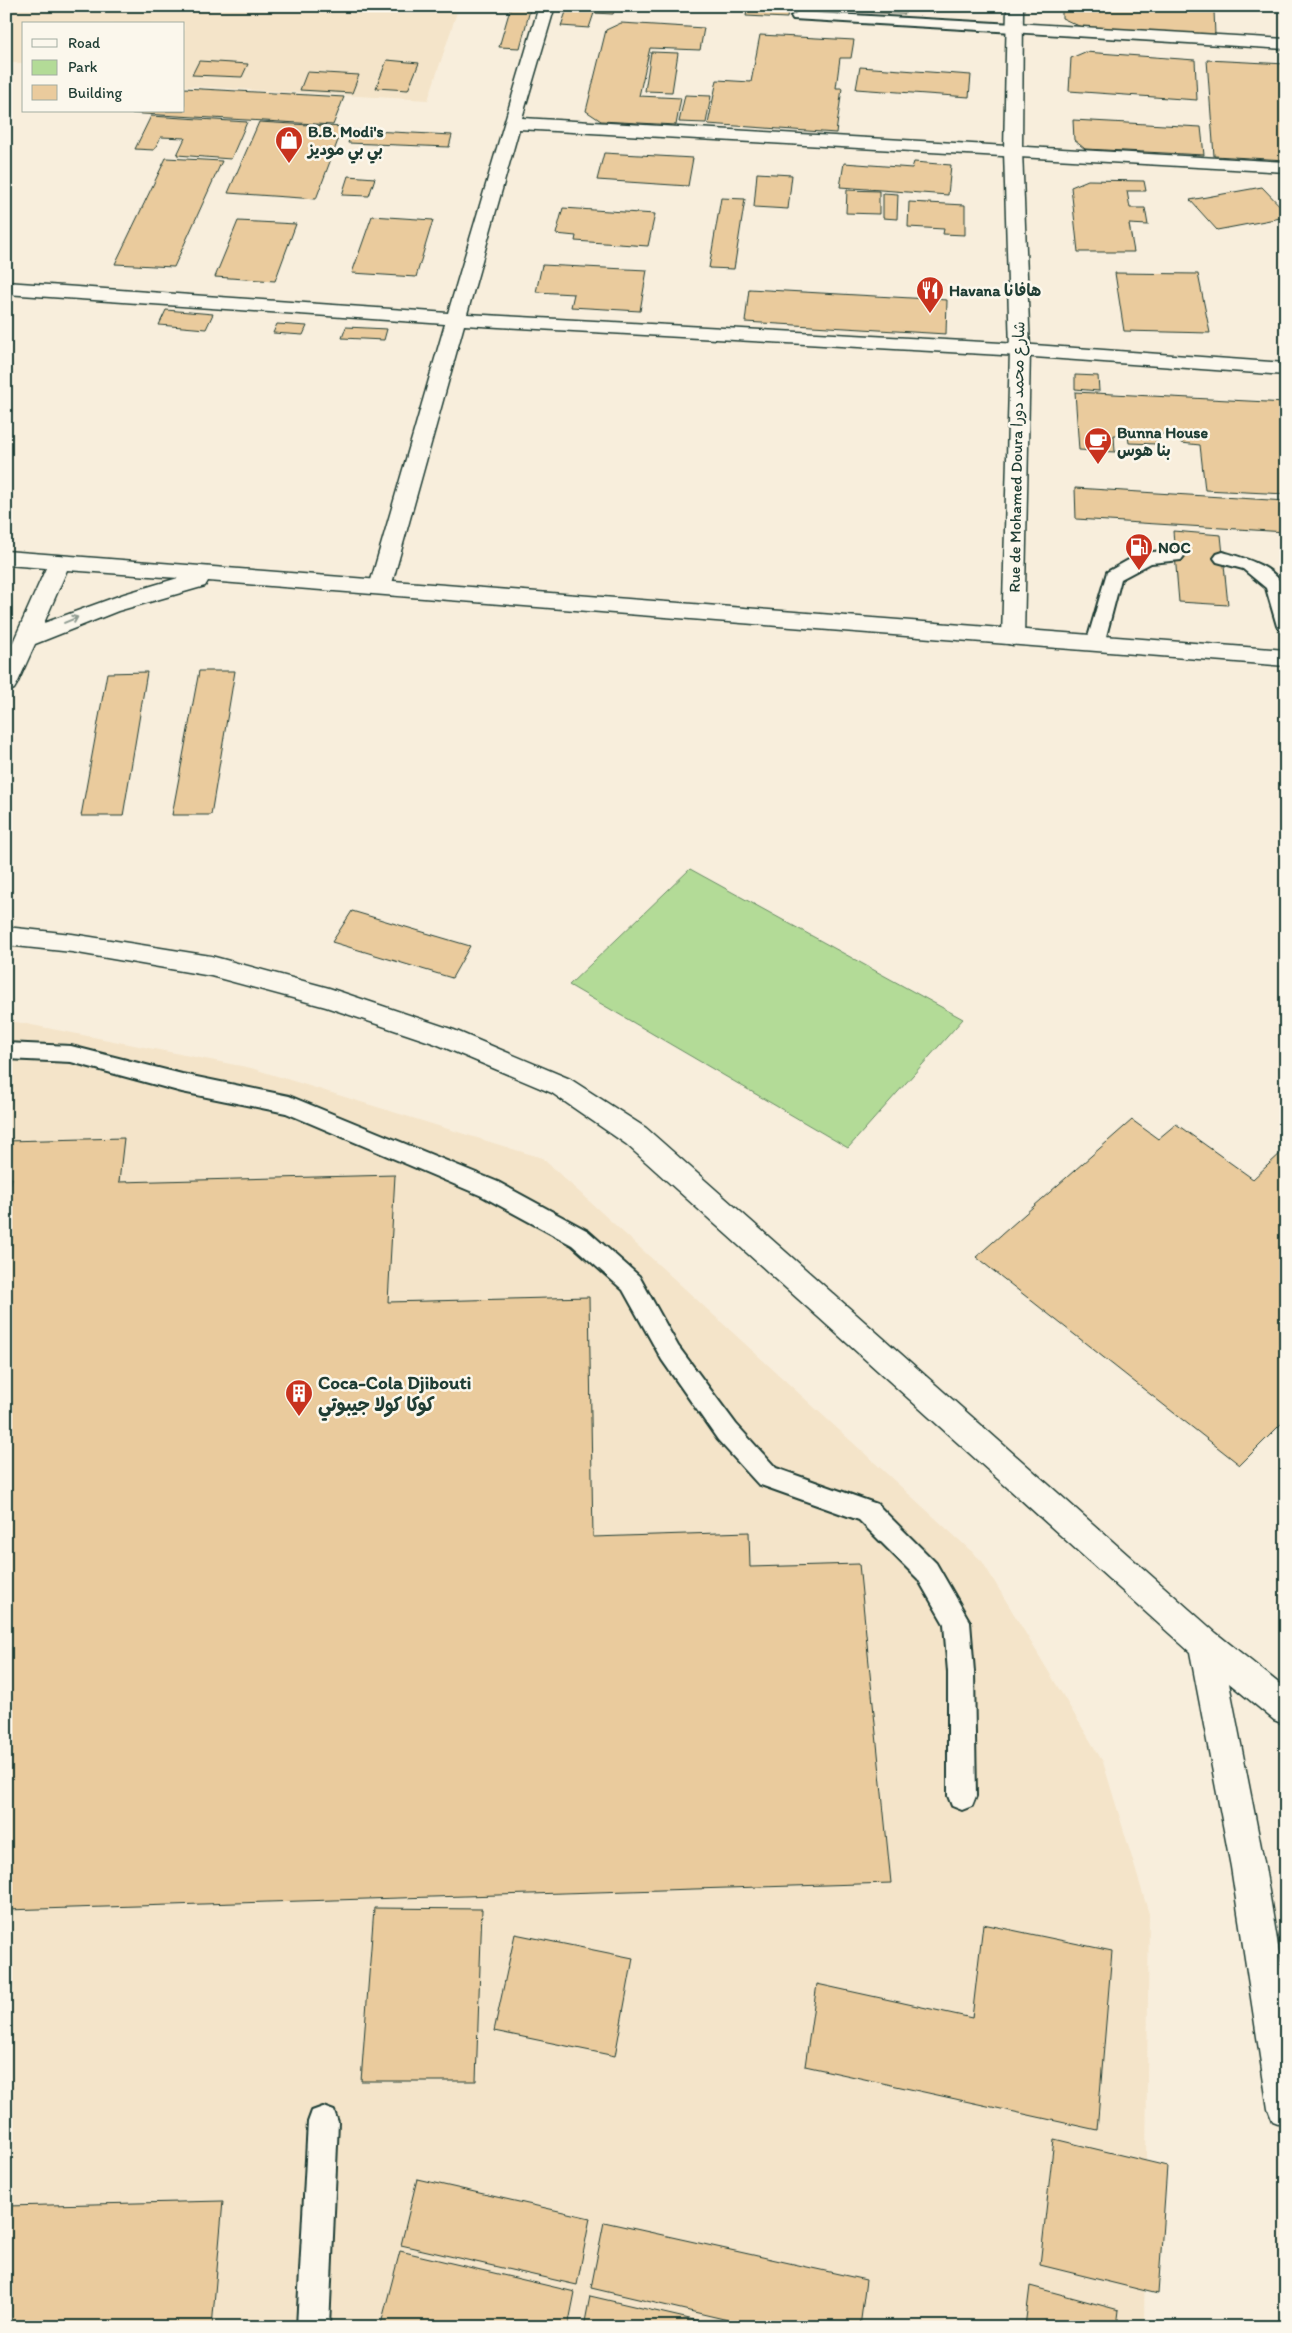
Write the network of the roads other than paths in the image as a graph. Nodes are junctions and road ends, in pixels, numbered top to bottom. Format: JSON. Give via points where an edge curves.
{"nodes":[{"id":1,"x":547,"y":6,"type":"edge"},
{"id":2,"x":1014,"y":6,"type":"edge"},
{"id":3,"x":798,"y":16,"type":"dead end"},
{"id":4,"x":1014,"y":28,"type":"junction"},
{"id":5,"x":1286,"y":44,"type":"edge"},
{"id":6,"x":512,"y":123,"type":"junction"},
{"id":7,"x":1013,"y":151,"type":"junction"},
{"id":8,"x":1286,"y":167,"type":"edge"},
{"id":9,"x":6,"y":288,"type":"edge"},
{"id":10,"x":456,"y":319,"type":"junction"},
{"id":11,"x":1020,"y":350,"type":"junction"},
{"id":12,"x":1286,"y":369,"type":"edge"},
{"id":13,"x":1175,"y":556,"type":"dead end"},
{"id":14,"x":6,"y":558,"type":"edge"},
{"id":15,"x":1223,"y":558,"type":"dead end"},
{"id":16,"x":60,"y":562,"type":"junction"},
{"id":17,"x":226,"y":575,"type":"junction"},
{"id":18,"x":380,"y":587,"type":"junction"},
{"id":19,"x":1286,"y":626,"type":"edge"},
{"id":20,"x":26,"y":638,"type":"junction"},
{"id":21,"x":1013,"y":638,"type":"junction"},
{"id":22,"x":1095,"y":644,"type":"junction"},
{"id":23,"x":1286,"y":658,"type":"edge"},
{"id":24,"x":6,"y":684,"type":"edge"},
{"id":25,"x":6,"y":936,"type":"edge"},
{"id":26,"x":6,"y":1051,"type":"edge"},
{"id":27,"x":1205,"y":1644,"type":"junction"},
{"id":28,"x":1286,"y":1709,"type":"edge"},
{"id":29,"x":962,"y":1796,"type":"dead end"},
{"id":30,"x":1286,"y":2109,"type":"edge"},
{"id":31,"x":323,"y":2122,"type":"dead end"},
{"id":32,"x":313,"y":2327,"type":"edge"}],
"edges":[{"from":1,"to":6,"type":"street"},
{"from":2,"to":4,"type":"street","name":"Rue de Mohamed Doura شارع محمد دورا"},
{"from":3,"to":4,"type":"lane"},
{"from":4,"to":5,"type":"street"},
{"from":4,"to":7,"type":"street","name":"Rue de Mohamed Doura شارع محمد دورا"},
{"from":6,"to":7,"type":"street"},
{"from":6,"to":10,"type":"street"},
{"from":7,"to":8,"type":"street"},
{"from":7,"to":11,"type":"street","name":"Rue de Mohamed Doura شارع محمد دورا"},
{"from":9,"to":10,"type":"street"},
{"from":10,"to":11,"type":"street"},
{"from":10,"to":18,"type":"street"},
{"from":11,"to":12,"type":"street"},
{"from":11,"to":21,"type":"street","name":"Rue de Mohamed Doura شارع محمد دورا"},
{"from":13,"to":22,"type":"lane","via":[[1147,558],[1113,576]]},
{"from":14,"to":16,"type":"street"},
{"from":15,"to":19,"type":"lane","via":[[1249,564],[1274,584]]},
{"from":16,"to":17,"type":"street"},
{"from":16,"to":20,"type":"street"},
{"from":17,"to":18,"type":"street"},
{"from":20,"to":17,"type":"street","one_way":true,"via":[[158,589]]},
{"from":18,"to":21,"type":"street"},
{"from":20,"to":24,"type":"street"},
{"from":21,"to":22,"type":"street"},
{"from":22,"to":23,"type":"street"},
{"from":25,"to":27,"type":"street","via":[[72,943],[211,966],[329,998],[445,1037],[561,1086],[636,1136]]},
{"from":26,"to":29,"type":"lane","via":[[71,1054],[182,1083],[289,1105],[490,1189],[580,1238],[631,1283],[670,1353],[727,1432],[767,1476],[868,1512],[927,1571],[957,1622],[961,1672]]},
{"from":27,"to":28,"type":"street"},
{"from":27,"to":30,"type":"street","via":[[1248,1866]]},
{"from":31,"to":32,"type":"lane"}]}
